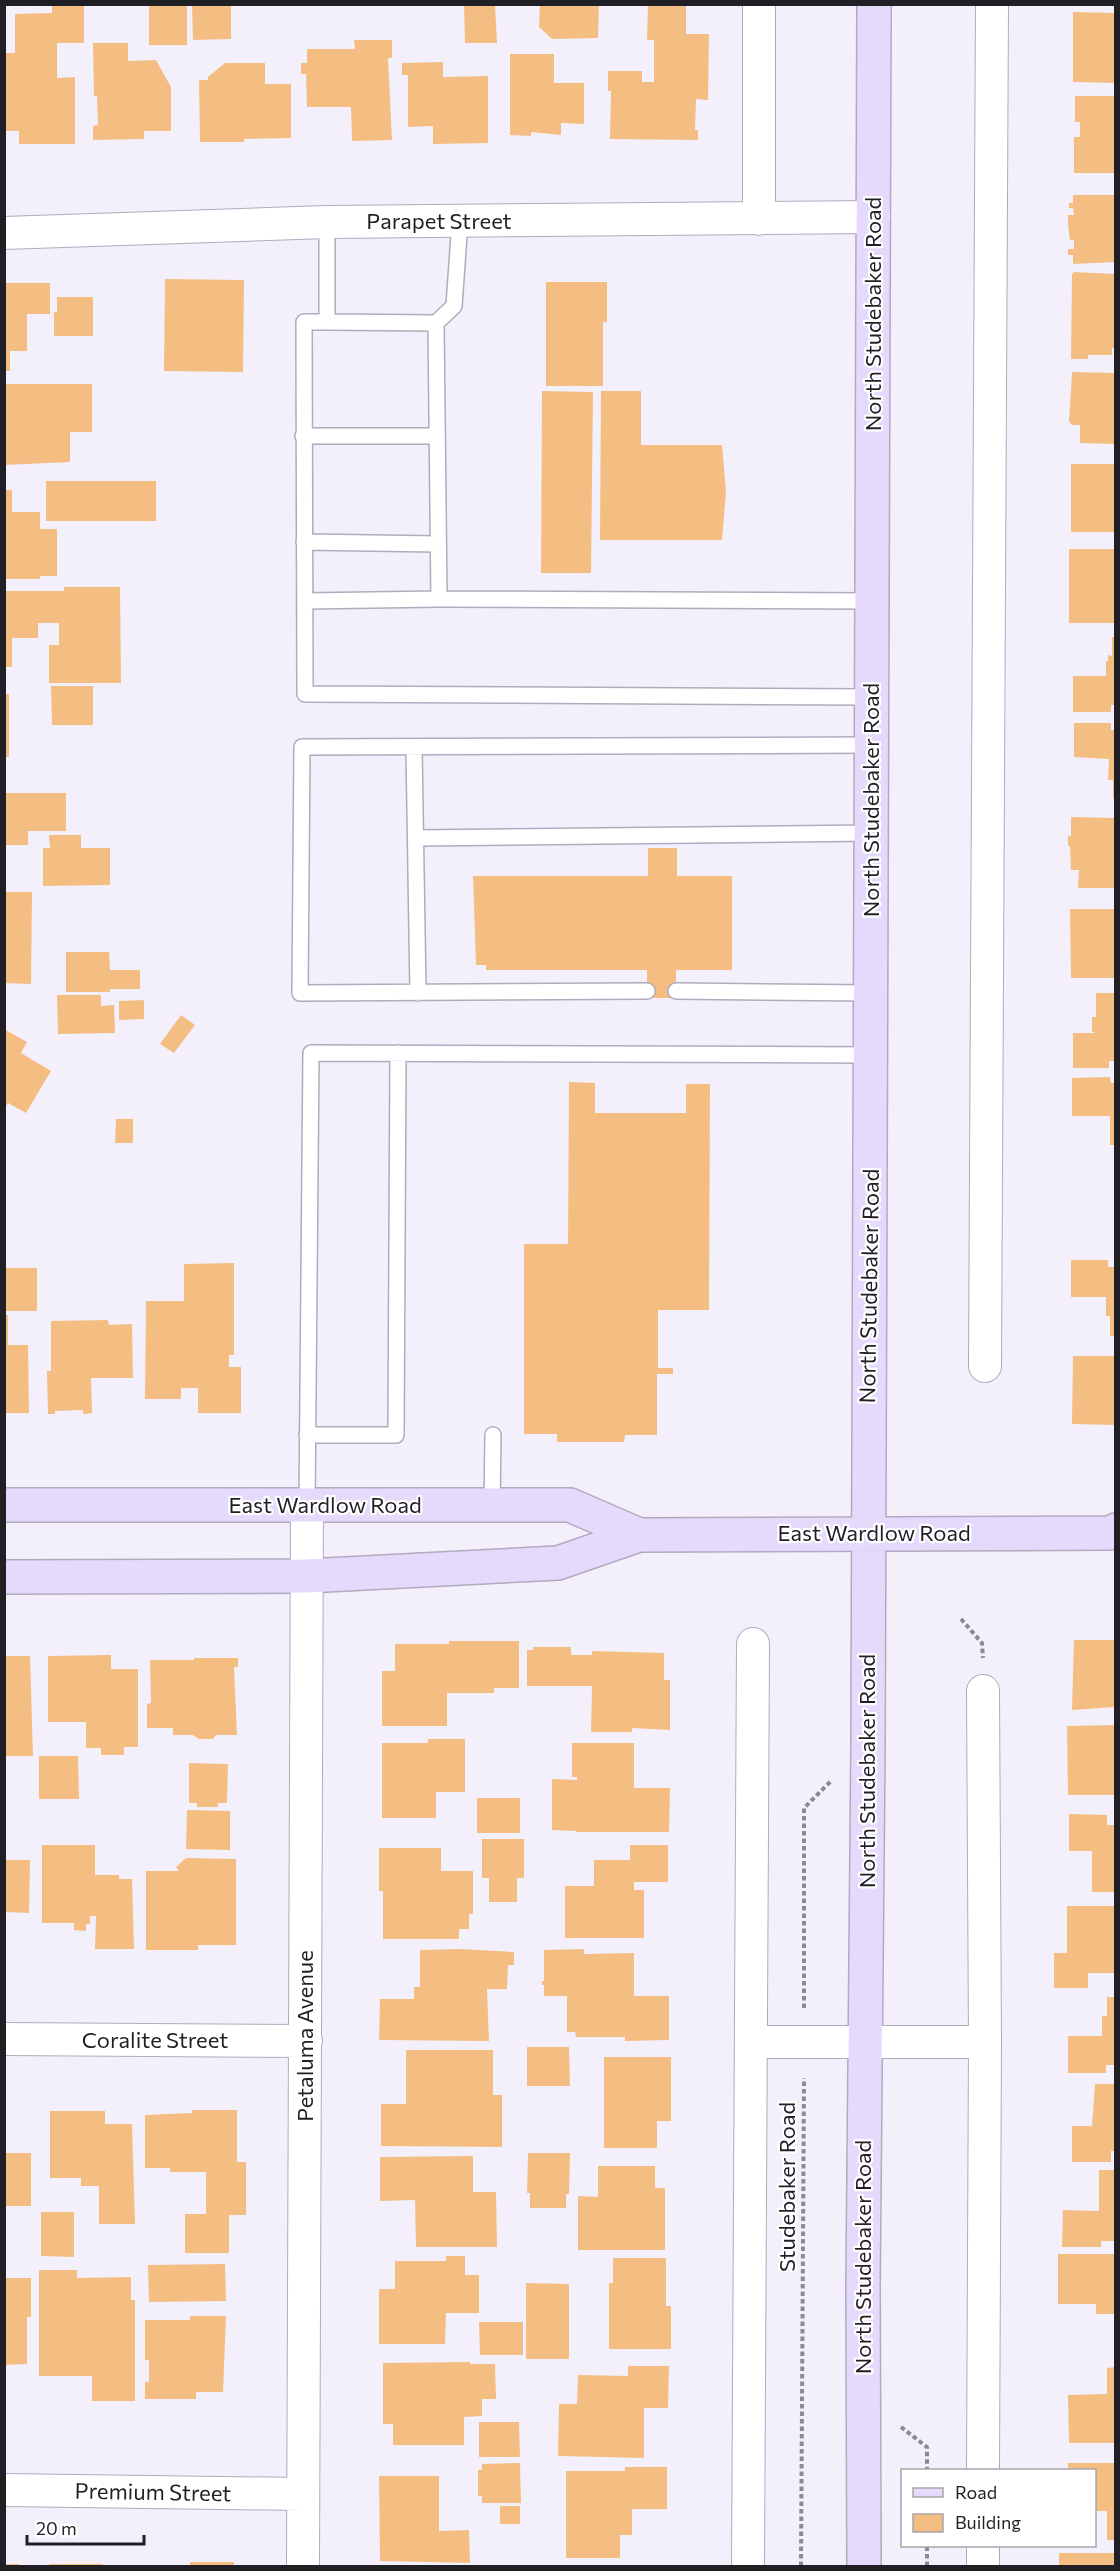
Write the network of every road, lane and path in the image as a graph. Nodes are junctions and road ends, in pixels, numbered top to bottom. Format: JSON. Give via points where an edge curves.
{"nodes":[{"id":1,"x":759,"y":4,"type":"edge"},
{"id":2,"x":874,"y":4,"type":"edge"},
{"id":3,"x":992,"y":4,"type":"edge"},
{"id":4,"x":874,"y":218,"type":"junction"},
{"id":5,"x":759,"y":219,"type":"junction"},
{"id":6,"x":460,"y":221,"type":"junction"},
{"id":7,"x":327,"y":222,"type":"junction"},
{"id":8,"x":4,"y":233,"type":"edge"},
{"id":9,"x":327,"y":322,"type":"junction"},
{"id":10,"x":436,"y":323,"type":"junction"},
{"id":11,"x":303,"y":436,"type":"junction"},
{"id":12,"x":436,"y":436,"type":"junction"},
{"id":13,"x":304,"y":542,"type":"junction"},
{"id":14,"x":438,"y":544,"type":"junction"},
{"id":15,"x":439,"y":598,"type":"junction"},
{"id":16,"x":305,"y":600,"type":"junction"},
{"id":17,"x":872,"y":600,"type":"junction"},
{"id":18,"x":872,"y":697,"type":"junction"},
{"id":19,"x":872,"y":746,"type":"junction"},
{"id":20,"x":414,"y":747,"type":"junction"},
{"id":21,"x":871,"y":833,"type":"junction"},
{"id":22,"x":416,"y":838,"type":"junction"},
{"id":23,"x":647,"y":991,"type":"dead end"},
{"id":24,"x":676,"y":991,"type":"dead end"},
{"id":25,"x":417,"y":993,"type":"junction"},
{"id":26,"x":870,"y":993,"type":"junction"},
{"id":27,"x":398,"y":1053,"type":"junction"},
{"id":28,"x":870,"y":1055,"type":"junction"},
{"id":29,"x":985,"y":1366,"type":"dead end"},
{"id":30,"x":307,"y":1435,"type":"junction"},
{"id":31,"x":493,"y":1435,"type":"dead end"},
{"id":32,"x":4,"y":1505,"type":"edge"},
{"id":33,"x":307,"y":1505,"type":"junction"},
{"id":34,"x":492,"y":1505,"type":"junction"},
{"id":35,"x":868,"y":1532,"type":"junction"},
{"id":36,"x":1114,"y":1533,"type":"edge"},
{"id":37,"x":639,"y":1535,"type":"junction"},
{"id":38,"x":4,"y":1576,"type":"edge"},
{"id":39,"x":306,"y":1576,"type":"junction"},
{"id":40,"x":753,"y":1644,"type":"dead end"},
{"id":41,"x":983,"y":1691,"type":"dead end"},
{"id":42,"x":804,"y":1808,"type":"dead end"},
{"id":43,"x":4,"y":2039,"type":"edge"},
{"id":44,"x":306,"y":2041,"type":"junction"},
{"id":45,"x":752,"y":2042,"type":"junction"},
{"id":46,"x":804,"y":2042,"type":"junction"},
{"id":47,"x":864,"y":2042,"type":"junction"},
{"id":48,"x":985,"y":2042,"type":"junction"},
{"id":49,"x":927,"y":2447,"type":"dead end"},
{"id":50,"x":927,"y":2469,"type":"edge"},
{"id":51,"x":983,"y":2469,"type":"edge"},
{"id":52,"x":4,"y":2490,"type":"edge"},
{"id":53,"x":303,"y":2494,"type":"junction"},
{"id":54,"x":927,"y":2547,"type":"edge"},
{"id":55,"x":983,"y":2547,"type":"edge"},
{"id":56,"x":303,"y":2566,"type":"edge"},
{"id":57,"x":748,"y":2566,"type":"edge"},
{"id":58,"x":801,"y":2566,"type":"edge"},
{"id":59,"x":864,"y":2566,"type":"edge"},
{"id":60,"x":927,"y":2566,"type":"edge"},
{"id":61,"x":982,"y":2566,"type":"edge"}],
"edges":[{"from":1,"to":5,"type":"street"},
{"from":2,"to":4,"type":"main road","name":"North Studebaker Road"},
{"from":3,"to":29,"type":"street"},
{"from":4,"to":5,"type":"street","name":"Parapet Street"},
{"from":4,"to":17,"type":"main road","name":"North Studebaker Road"},
{"from":5,"to":6,"type":"street","name":"Parapet Street"},
{"from":6,"to":7,"type":"street","name":"Parapet Street"},
{"from":6,"to":10,"type":"lane","via":[[454,306]]},
{"from":7,"to":8,"type":"street","name":"Parapet Street"},
{"from":7,"to":9,"type":"lane"},
{"from":9,"to":10,"type":"lane"},
{"from":9,"to":11,"type":"lane","via":[[304,322]]},
{"from":10,"to":12,"type":"lane"},
{"from":11,"to":12,"type":"lane"},
{"from":11,"to":13,"type":"lane"},
{"from":12,"to":14,"type":"lane"},
{"from":13,"to":14,"type":"lane"},
{"from":13,"to":16,"type":"lane"},
{"from":14,"to":15,"type":"lane"},
{"from":15,"to":16,"type":"lane"},
{"from":15,"to":17,"type":"lane"},
{"from":16,"to":18,"type":"lane","via":[[305,694]]},
{"from":17,"to":18,"type":"main road","name":"North Studebaker Road"},
{"from":18,"to":19,"type":"main road","name":"North Studebaker Road"},
{"from":19,"to":20,"type":"lane"},
{"from":19,"to":21,"type":"main road","name":"North Studebaker Road"},
{"from":20,"to":22,"type":"lane"},
{"from":20,"to":25,"type":"lane","via":[[302,747],[300,993]]},
{"from":21,"to":22,"type":"lane"},
{"from":21,"to":26,"type":"main road","name":"North Studebaker Road"},
{"from":22,"to":25,"type":"lane"},
{"from":23,"to":25,"type":"lane"},
{"from":24,"to":26,"type":"lane"},
{"from":26,"to":28,"type":"main road","name":"North Studebaker Road"},
{"from":27,"to":28,"type":"lane"},
{"from":27,"to":30,"type":"lane","via":[[311,1053]]},
{"from":27,"to":30,"type":"lane","via":[[396,1435]]},
{"from":28,"to":35,"type":"main road","name":"North Studebaker Road"},
{"from":30,"to":33,"type":"lane"},
{"from":31,"to":34,"type":"lane"},
{"from":32,"to":33,"type":"main road","name":"East Wardlow Road"},
{"from":33,"to":34,"type":"main road","name":"East Wardlow Road"},
{"from":33,"to":39,"type":"street","name":"Petaluma Avenue"},
{"from":34,"to":37,"type":"main road","name":"East Wardlow Road","via":[[570,1505]]},
{"from":35,"to":36,"type":"main road","name":"East Wardlow Road"},
{"from":35,"to":37,"type":"main road","name":"East Wardlow Road"},
{"from":35,"to":47,"type":"main road","name":"North Studebaker Road"},
{"from":37,"to":39,"type":"main road","name":"East Wardlow Road","via":[[558,1563]]},
{"from":38,"to":39,"type":"main road","name":"East Wardlow Road"},
{"from":39,"to":44,"type":"street","name":"Petaluma Avenue"},
{"from":40,"to":45,"type":"street"},
{"from":41,"to":48,"type":"street"},
{"from":42,"to":46,"type":"path","name":"Studebaker Road"},
{"from":43,"to":44,"type":"street","name":"Coralite Street"},
{"from":44,"to":53,"type":"street","name":"Petaluma Avenue"},
{"from":45,"to":46,"type":"street"},
{"from":45,"to":57,"type":"street"},
{"from":46,"to":47,"type":"street"},
{"from":46,"to":58,"type":"path","name":"Studebaker Road"},
{"from":47,"to":48,"type":"street"},
{"from":47,"to":59,"type":"main road","name":"North Studebaker Road"},
{"from":48,"to":51,"type":"street"},
{"from":49,"to":50,"type":"path"},
{"from":52,"to":53,"type":"street","name":"Premium Street"},
{"from":53,"to":56,"type":"street","name":"Petaluma Avenue"},
{"from":54,"to":60,"type":"path"},
{"from":55,"to":61,"type":"street"}]}
